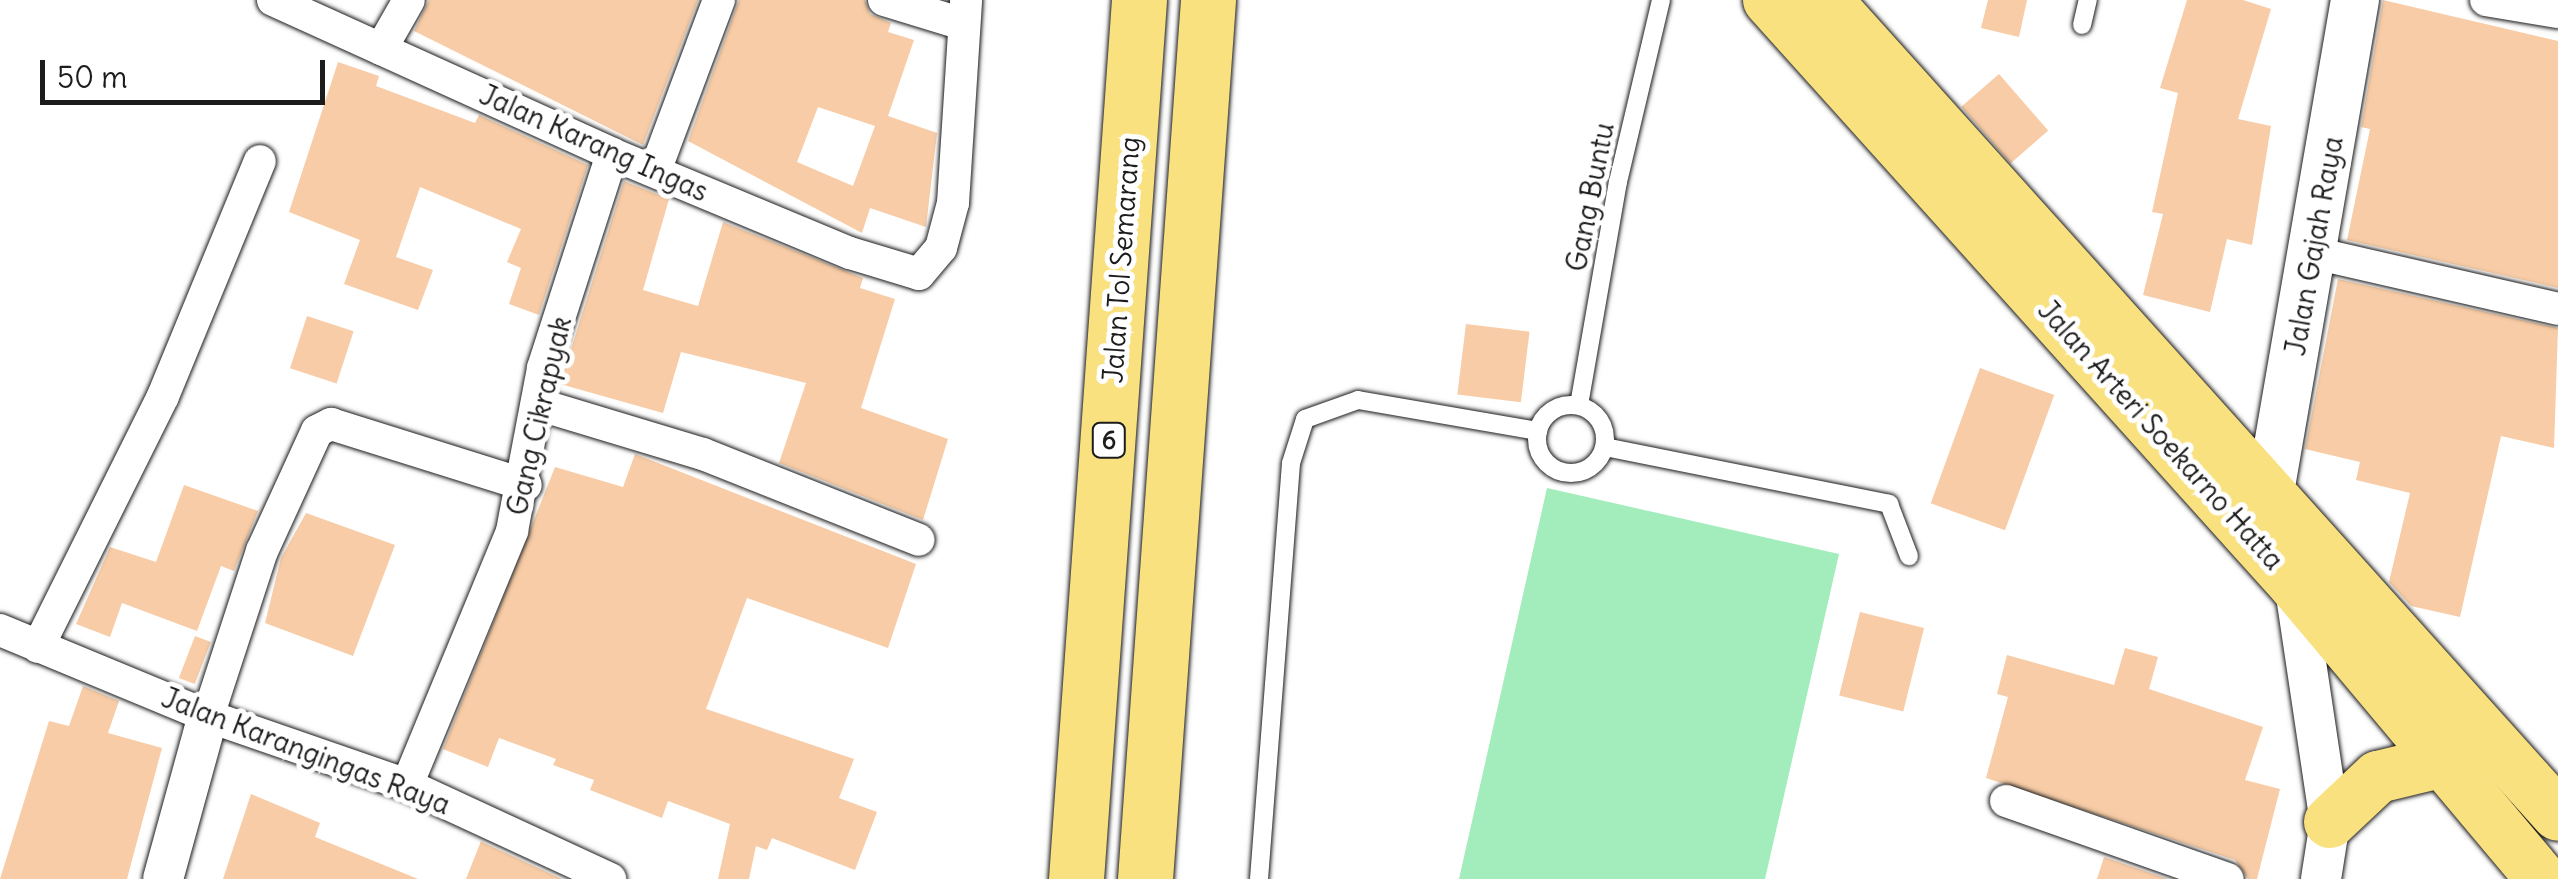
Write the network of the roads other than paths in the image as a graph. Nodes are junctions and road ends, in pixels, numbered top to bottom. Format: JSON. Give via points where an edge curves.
{"nodes":[{"id":1,"x":273,"y":0,"type":"edge"},
{"id":2,"x":409,"y":0,"type":"edge"},
{"id":3,"x":719,"y":0,"type":"edge"},
{"id":4,"x":884,"y":0,"type":"edge"},
{"id":5,"x":1139,"y":0,"type":"edge"},
{"id":6,"x":1208,"y":0,"type":"edge"},
{"id":7,"x":1661,"y":0,"type":"edge"},
{"id":8,"x":1770,"y":0,"type":"edge"},
{"id":9,"x":1826,"y":0,"type":"edge"},
{"id":10,"x":2088,"y":0,"type":"edge"},
{"id":11,"x":2355,"y":0,"type":"edge"},
{"id":12,"x":2486,"y":0,"type":"edge"},
{"id":13,"x":965,"y":12,"type":"edge"},
{"id":14,"x":2558,"y":12,"type":"edge"},
{"id":15,"x":2082,"y":25,"type":"dead end"},
{"id":16,"x":382,"y":49,"type":"junction"},
{"id":17,"x":612,"y":154,"type":"junction"},
{"id":18,"x":260,"y":161,"type":"dead end"},
{"id":19,"x":655,"y":171,"type":"junction"},
{"id":20,"x":2314,"y":253,"type":"junction"},
{"id":21,"x":2558,"y":309,"type":"edge"},
{"id":22,"x":537,"y":404,"type":"junction"},
{"id":23,"x":1579,"y":405,"type":"junction"},
{"id":24,"x":1538,"y":431,"type":"junction"},
{"id":25,"x":1605,"y":447,"type":"junction"},
{"id":26,"x":526,"y":485,"type":"junction"},
{"id":27,"x":2270,"y":492,"type":"junction"},
{"id":28,"x":918,"y":540,"type":"dead end"},
{"id":29,"x":1909,"y":556,"type":"dead end"},
{"id":30,"x":2295,"y":585,"type":"junction"},
{"id":31,"x":0,"y":630,"type":"edge"},
{"id":32,"x":38,"y":647,"type":"junction"},
{"id":33,"x":208,"y":716,"type":"junction"},
{"id":34,"x":2444,"y":762,"type":"junction"},
{"id":35,"x":407,"y":785,"type":"junction"},
{"id":36,"x":2006,"y":801,"type":"dead end"},
{"id":37,"x":2558,"y":815,"type":"edge"},
{"id":38,"x":2330,"y":822,"type":"junction"},
{"id":39,"x":163,"y":879,"type":"edge"},
{"id":40,"x":610,"y":879,"type":"edge"},
{"id":41,"x":1076,"y":879,"type":"edge"},
{"id":42,"x":1145,"y":879,"type":"edge"},
{"id":43,"x":1259,"y":879,"type":"edge"},
{"id":44,"x":2228,"y":879,"type":"edge"},
{"id":45,"x":2322,"y":879,"type":"edge"},
{"id":46,"x":2542,"y":879,"type":"edge"}],
"edges":[{"from":1,"to":16,"type":"street","name":"Jalan Karang Ingas"},
{"from":2,"to":16,"type":"street"},
{"from":3,"to":19,"type":"street"},
{"from":4,"to":13,"type":"street"},
{"from":5,"to":41,"type":"highway","name":"Jalan Tol Semarang","number":"6"},
{"from":6,"to":42,"type":"highway"},
{"from":7,"to":23,"type":"lane","name":"Gang Buntu","via":[[1618,182]]},
{"from":8,"to":30,"type":"main road","name":"Jalan Arteri Soekarno Hatta"},
{"from":9,"to":27,"type":"main road","name":"Jalan Arteri Soekarno Hatta"},
{"from":10,"to":15,"type":"lane"},
{"from":11,"to":20,"type":"main road","name":"Jalan Gajah Raya"},
{"from":12,"to":14,"type":"street"},
{"from":13,"to":19,"type":"street","name":"Jalan Karang Ingas","via":[[953,202],[941,248],[919,274],[850,253]]},
{"from":16,"to":17,"type":"street","name":"Jalan Karang Ingas"},
{"from":17,"to":19,"type":"street","name":"Jalan Karang Ingas"},
{"from":17,"to":22,"type":"street","name":"Gang Cikrapyak"},
{"from":18,"to":32,"type":"street","via":[[163,396]]},
{"from":20,"to":21,"type":"street"},
{"from":20,"to":27,"type":"main road","name":"Jalan Gajah Raya"},
{"from":22,"to":26,"type":"street","name":"Gang Cikrapyak"},
{"from":22,"to":28,"type":"street","via":[[702,454]]},
{"from":23,"to":24,"type":"lane","via":[[1553,410]]},
{"from":23,"to":25,"type":"lane","via":[[1600,420]]},
{"from":24,"to":25,"type":"lane","via":[[1542,457],[1564,472],[1589,468]]},
{"from":24,"to":43,"type":"lane","via":[[1358,400],[1305,419],[1292,463]]},
{"from":25,"to":29,"type":"lane","via":[[1889,504]]},
{"from":26,"to":33,"type":"street","via":[[331,424],[316,431],[262,551]]},
{"from":26,"to":35,"type":"street","name":"Gang Cikrapyak"},
{"from":27,"to":30,"type":"street"},
{"from":27,"to":37,"type":"main road","name":"Jalan Arteri Soekarno Hatta"},
{"from":30,"to":34,"type":"main road","name":"Jalan Arteri Soekarno Hatta"},
{"from":30,"to":38,"type":"street"},
{"from":31,"to":32,"type":"street","name":"Jalan Karangingas Raya"},
{"from":32,"to":33,"type":"street","name":"Jalan Karangingas Raya"},
{"from":33,"to":35,"type":"street","name":"Jalan Karangingas Raya"},
{"from":33,"to":39,"type":"street"},
{"from":34,"to":38,"type":"main road","via":[[2378,777]]},
{"from":34,"to":46,"type":"main road","name":"Jalan Arteri Soekarno Hatta"},
{"from":35,"to":40,"type":"street","name":"Jalan Karangingas Raya"},
{"from":36,"to":44,"type":"street"},
{"from":38,"to":45,"type":"street"}]}
